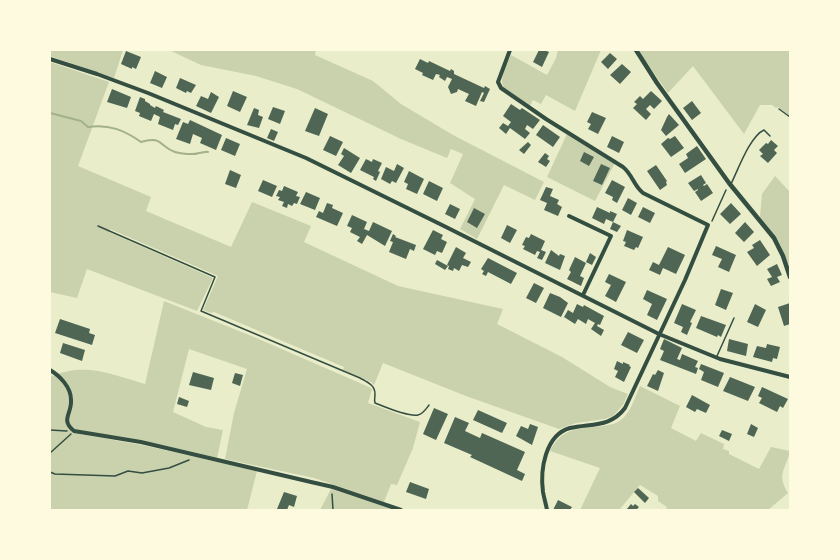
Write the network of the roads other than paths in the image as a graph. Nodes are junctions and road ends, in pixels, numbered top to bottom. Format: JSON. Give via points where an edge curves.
{"nodes":[{"id":1,"x":510,"y":50,"type":"edge"},
{"id":2,"x":636,"y":50,"type":"edge"},
{"id":3,"x":50,"y":59,"type":"edge"},
{"id":4,"x":770,"y":135,"type":"dead end"},
{"id":5,"x":730,"y":184,"type":"junction"},
{"id":6,"x":569,"y":216,"type":"dead end"},
{"id":7,"x":790,"y":277,"type":"edge"},
{"id":8,"x":582,"y":295,"type":"junction"},
{"id":9,"x":734,"y":318,"type":"dead end"},
{"id":10,"x":659,"y":334,"type":"junction"},
{"id":11,"x":716,"y":357,"type":"junction"},
{"id":12,"x":50,"y":370,"type":"edge"},
{"id":13,"x":790,"y":377,"type":"edge"},
{"id":14,"x":401,"y":510,"type":"edge"},
{"id":15,"x":547,"y":510,"type":"edge"}],
"edges":[{"from":1,"to":10,"type":"street","via":[[498,82],[501,88],[623,167],[643,193],[708,225]]},
{"from":2,"to":5,"type":"street"},
{"from":3,"to":8,"type":"street","via":[[148,93],[306,158]]},
{"from":4,"to":5,"type":"lane","via":[[760,131]]},
{"from":5,"to":7,"type":"street","via":[[774,238]]},
{"from":6,"to":8,"type":"street","via":[[610,236]]},
{"from":8,"to":10,"type":"street"},
{"from":9,"to":11,"type":"lane"},
{"from":10,"to":11,"type":"street"},
{"from":10,"to":15,"type":"street","via":[[621,414],[608,422],[566,429],[550,442],[543,479]]},
{"from":11,"to":13,"type":"street"},
{"from":12,"to":14,"type":"street","via":[[61,378],[69,392],[67,419],[74,431],[141,442],[333,487]]}]}
